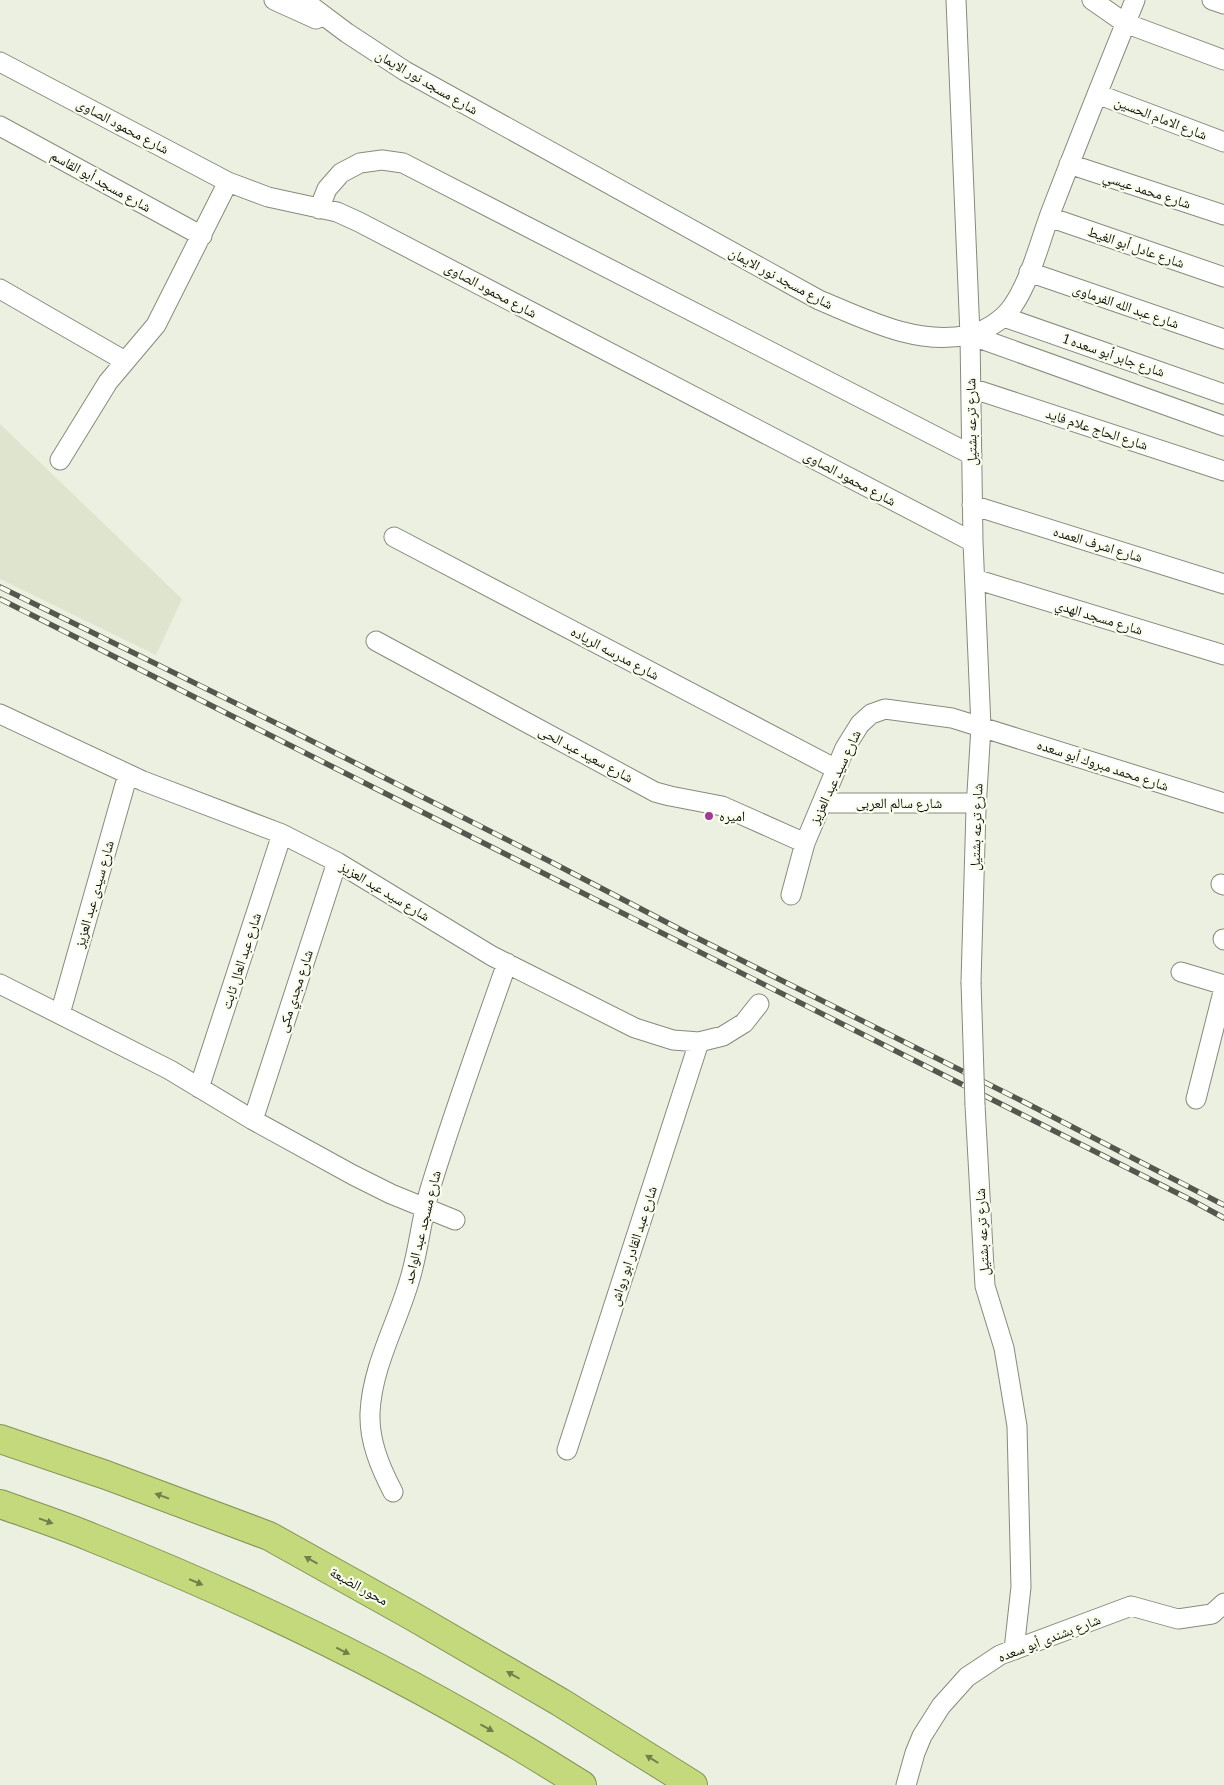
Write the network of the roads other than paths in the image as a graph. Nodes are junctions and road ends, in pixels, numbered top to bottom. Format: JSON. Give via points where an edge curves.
{"nodes":[{"id":1,"x":274,"y":0,"type":"edge"},
{"id":2,"x":303,"y":0,"type":"edge"},
{"id":3,"x":956,"y":0,"type":"edge"},
{"id":4,"x":1092,"y":0,"type":"edge"},
{"id":5,"x":1134,"y":0,"type":"edge"},
{"id":6,"x":1212,"y":0,"type":"edge"},
{"id":7,"x":1224,"y":4,"type":"edge"},
{"id":8,"x":1125,"y":23,"type":"junction"},
{"id":9,"x":347,"y":33,"type":"junction"},
{"id":10,"x":1224,"y":60,"type":"edge"},
{"id":11,"x":0,"y":62,"type":"edge"},
{"id":12,"x":1097,"y":94,"type":"junction"},
{"id":13,"x":0,"y":126,"type":"edge"},
{"id":14,"x":1224,"y":142,"type":"edge"},
{"id":15,"x":1070,"y":164,"type":"junction"},
{"id":16,"x":228,"y":182,"type":"junction"},
{"id":17,"x":319,"y":209,"type":"junction"},
{"id":18,"x":1224,"y":215,"type":"edge"},
{"id":19,"x":1049,"y":217,"type":"junction"},
{"id":20,"x":202,"y":236,"type":"junction"},
{"id":21,"x":1029,"y":272,"type":"junction"},
{"id":22,"x":1224,"y":277,"type":"edge"},
{"id":23,"x":0,"y":290,"type":"edge"},
{"id":24,"x":1004,"y":317,"type":"junction"},
{"id":25,"x":970,"y":335,"type":"junction"},
{"id":26,"x":1224,"y":339,"type":"edge"},
{"id":27,"x":125,"y":361,"type":"junction"},
{"id":28,"x":971,"y":388,"type":"junction"},
{"id":29,"x":1224,"y":394,"type":"edge"},
{"id":30,"x":1224,"y":426,"type":"edge"},
{"id":31,"x":972,"y":455,"type":"junction"},
{"id":32,"x":60,"y":460,"type":"dead end"},
{"id":33,"x":1224,"y":470,"type":"edge"},
{"id":34,"x":972,"y":505,"type":"junction"},
{"id":35,"x":394,"y":537,"type":"dead end"},
{"id":36,"x":973,"y":542,"type":"junction"},
{"id":37,"x":975,"y":579,"type":"junction"},
{"id":38,"x":1224,"y":584,"type":"edge"},
{"id":39,"x":376,"y":641,"type":"dead end"},
{"id":40,"x":1224,"y":655,"type":"edge"},
{"id":41,"x":1,"y":716,"type":"edge"},
{"id":42,"x":981,"y":727,"type":"junction"},
{"id":43,"x":836,"y":769,"type":"junction"},
{"id":44,"x":128,"y":774,"type":"junction"},
{"id":45,"x":822,"y":803,"type":"junction"},
{"id":46,"x":977,"y":803,"type":"junction"},
{"id":47,"x":1224,"y":804,"type":"edge"},
{"id":48,"x":282,"y":834,"type":"junction"},
{"id":49,"x":805,"y":843,"type":"junction"},
{"id":50,"x":337,"y":862,"type":"junction"},
{"id":51,"x":791,"y":895,"type":"dead end"},
{"id":52,"x":507,"y":963,"type":"junction"},
{"id":53,"x":1181,"y":972,"type":"dead end"},
{"id":54,"x":0,"y":984,"type":"edge"},
{"id":55,"x":1224,"y":986,"type":"edge"},
{"id":56,"x":759,"y":1004,"type":"dead end"},
{"id":57,"x":60,"y":1014,"type":"junction"},
{"id":58,"x":700,"y":1042,"type":"junction"},
{"id":59,"x":199,"y":1088,"type":"junction"},
{"id":60,"x":1196,"y":1099,"type":"dead end"},
{"id":61,"x":253,"y":1120,"type":"junction"},
{"id":62,"x":425,"y":1208,"type":"junction"},
{"id":63,"x":455,"y":1220,"type":"dead end"},
{"id":64,"x":0,"y":1439,"type":"edge"},
{"id":65,"x":567,"y":1450,"type":"dead end"},
{"id":66,"x":393,"y":1492,"type":"dead end"},
{"id":67,"x":0,"y":1504,"type":"edge"},
{"id":68,"x":1224,"y":1603,"type":"edge"},
{"id":69,"x":1014,"y":1650,"type":"junction"},
{"id":70,"x":582,"y":1785,"type":"edge"},
{"id":71,"x":693,"y":1785,"type":"edge"},
{"id":72,"x":906,"y":1785,"type":"edge"}],
"edges":[{"from":1,"to":9,"type":"street"},
{"from":2,"to":9,"type":"street","name":"شارع مسجد نور الايمان"},
{"from":3,"to":25,"type":"street","name":"شارع ترعه بشتيل"},
{"from":4,"to":8,"type":"street"},
{"from":5,"to":8,"type":"street","name":"شارع مسجد نور الايمان"},
{"from":6,"to":7,"type":"street"},
{"from":8,"to":10,"type":"street"},
{"from":8,"to":12,"type":"street","name":"شارع مسجد نور الايمان"},
{"from":9,"to":25,"type":"street","name":"شارع مسجد نور الايمان","via":[[404,71],[819,300],[876,324],[912,334],[935,337]]},
{"from":11,"to":16,"type":"street","name":"شارع محمود الصاوى"},
{"from":12,"to":14,"type":"street","name":"شارع الامام الحسين"},
{"from":12,"to":15,"type":"street","name":"شارع مسجد نور الايمان"},
{"from":13,"to":20,"type":"street","name":"شارع مسجد أبو القاسم"},
{"from":15,"to":18,"type":"street","name":"شارع محمد عيسي"},
{"from":15,"to":19,"type":"street","name":"شارع مسجد نور الايمان"},
{"from":16,"to":17,"type":"street","name":"شارع محمود الصاوى","via":[[268,197]]},
{"from":16,"to":20,"type":"street"},
{"from":17,"to":31,"type":"street","via":[[327,189],[341,173],[360,163],[382,160],[403,163]]},
{"from":17,"to":36,"type":"street","name":"شارع محمود الصاوى","via":[[337,212],[359,222]]},
{"from":19,"to":21,"type":"street","name":"شارع مسجد نور الايمان"},
{"from":19,"to":22,"type":"street","name":"شارع عادل أبو الغيط"},
{"from":20,"to":27,"type":"street","via":[[156,325]]},
{"from":21,"to":24,"type":"street","name":"شارع مسجد نور الايمان","via":[[1013,306]]},
{"from":21,"to":26,"type":"street","name":"شارع عبد الله الفرماوى"},
{"from":23,"to":27,"type":"street"},
{"from":24,"to":25,"type":"street","name":"شارع مسجد نور الايمان"},
{"from":24,"to":29,"type":"street","name":"شارع جابر أبو سعده 1"},
{"from":25,"to":28,"type":"street","name":"شارع ترعه بشتيل"},
{"from":25,"to":30,"type":"street"},
{"from":27,"to":32,"type":"street","via":[[108,382]]},
{"from":28,"to":31,"type":"street","name":"شارع ترعه بشتيل"},
{"from":28,"to":33,"type":"street","name":"شارع الحاج علام فايد"},
{"from":31,"to":34,"type":"street","name":"شارع ترعه بشتيل"},
{"from":34,"to":36,"type":"street","name":"شارع ترعه بشتيل"},
{"from":34,"to":38,"type":"street","name":"شارع اشرف العمده"},
{"from":35,"to":43,"type":"street","name":"شارع مدرسه الرياده"},
{"from":36,"to":37,"type":"street","name":"شارع ترعه بشتيل"},
{"from":37,"to":40,"type":"street","name":"شارع مسجد الهدي"},
{"from":37,"to":42,"type":"street","name":"شارع ترعه بشتيل"},
{"from":39,"to":49,"type":"street","name":"شارع سعيد عبد الحى","via":[[655,792],[722,806]]},
{"from":41,"to":44,"type":"street","name":"شارع سيد عبد العزيز"},
{"from":42,"to":43,"type":"street","name":"شارع سيد عبد العزيز","via":[[952,718],[885,708],[860,724]]},
{"from":42,"to":46,"type":"street","name":"شارع ترعه بشتيل"},
{"from":42,"to":47,"type":"street","name":"شارع محمد مبروك أبو سعده"},
{"from":43,"to":45,"type":"street","name":"شارع سيد عبد العزيز"},
{"from":44,"to":48,"type":"street","name":"شارع سيد عبد العزيز"},
{"from":44,"to":57,"type":"street","name":"شارع سيدى عبد العزيز"},
{"from":45,"to":46,"type":"street","name":"شارع سالم العربى"},
{"from":45,"to":49,"type":"street","name":"شارع سيد عبد العزيز"},
{"from":46,"to":69,"type":"street","name":"شارع ترعه بشتيل","bridge":true,"via":[[971,982],[975,1105],[985,1286],[1004,1348],[1017,1426],[1022,1587]]},
{"from":48,"to":50,"type":"street","name":"شارع سيد عبد العزيز"},
{"from":48,"to":59,"type":"street","name":"شارع عبد العال ثابت"},
{"from":49,"to":51,"type":"street","name":"شارع سيد عبد العزيز"},
{"from":50,"to":52,"type":"street","name":"شارع سيد عبد العزيز"},
{"from":50,"to":61,"type":"street","name":"شارع مجدي مكى"},
{"from":52,"to":58,"type":"street","name":"شارع سيد عبد العزيز","via":[[635,1028],[673,1040]]},
{"from":52,"to":62,"type":"street","name":"شارع مسجد عبد الواحد"},
{"from":53,"to":55,"type":"street"},
{"from":54,"to":57,"type":"street"},
{"from":55,"to":60,"type":"street"},
{"from":56,"to":58,"type":"street","name":"شارع سيد عبد العزيز","via":[[744,1023],[723,1036]]},
{"from":57,"to":59,"type":"street"},
{"from":58,"to":65,"type":"street","name":"شارع عبد القادر ابو رواش"},
{"from":59,"to":61,"type":"street"},
{"from":61,"to":62,"type":"street","via":[[352,1175]]},
{"from":62,"to":63,"type":"street"},
{"from":62,"to":66,"type":"street","name":"شارع مسجد عبد الواحد","via":[[411,1275],[372,1394],[370,1415],[376,1455]]},
{"from":71,"to":64,"type":"highway","name":"محور الضبعة","one_way":true,"via":[[414,1616],[269,1536]]},
{"from":67,"to":70,"type":"highway","one_way":true,"via":[[92,1537],[242,1601],[389,1673],[532,1753]]},
{"from":68,"to":69,"type":"street","name":"شارع بشندى أبو سعده","via":[[1212,1614],[1178,1619],[1131,1606]]},
{"from":69,"to":72,"type":"street","name":"شارع بشندى أبو سعده","via":[[1000,1655],[967,1677],[941,1706],[922,1736]]}]}
